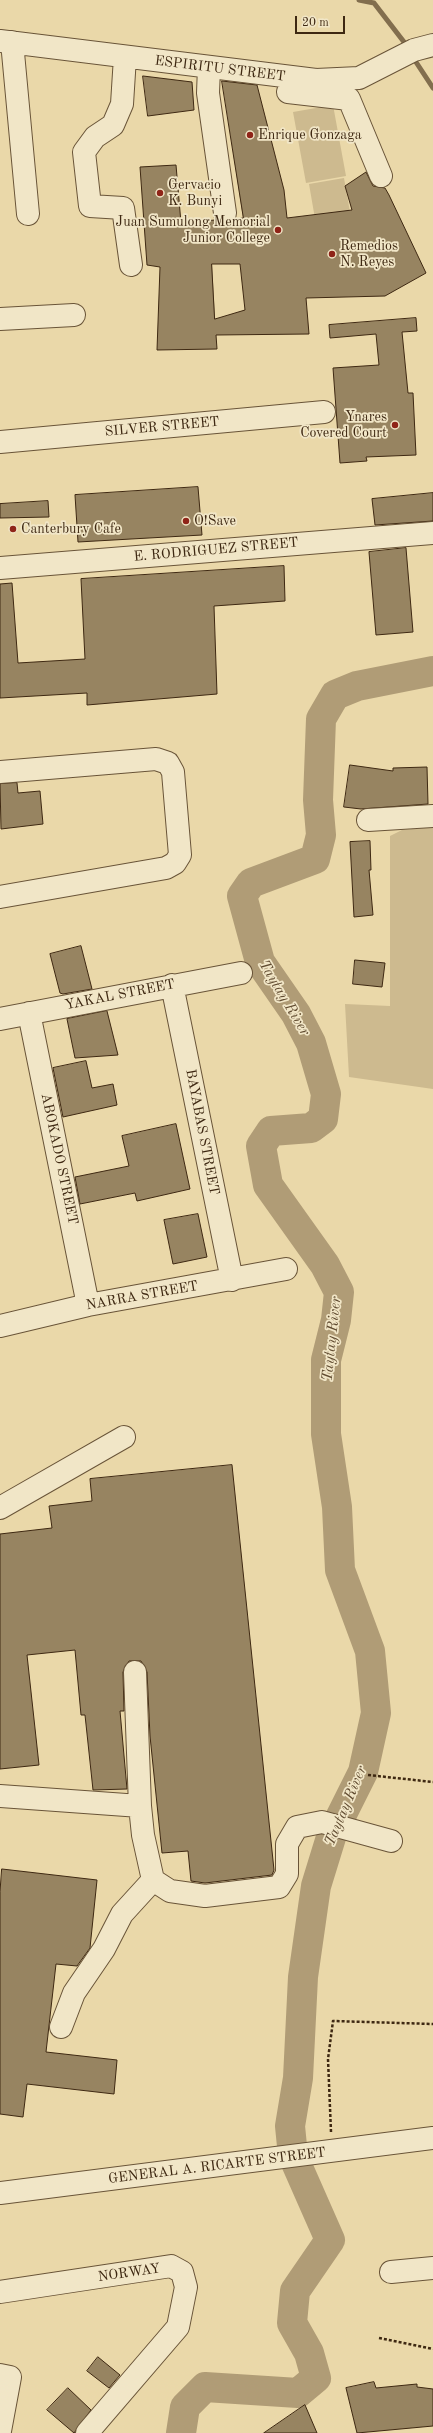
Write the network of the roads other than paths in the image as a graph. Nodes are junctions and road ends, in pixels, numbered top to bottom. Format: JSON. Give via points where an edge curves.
{"nodes":[{"id":1,"x":6,"y":42,"type":"edge"},
{"id":2,"x":433,"y":45,"type":"edge"},
{"id":3,"x":124,"y":57,"type":"junction"},
{"id":4,"x":208,"y":67,"type":"junction"},
{"id":5,"x":280,"y":77,"type":"junction"},
{"id":6,"x":381,"y":176,"type":"dead end"},
{"id":7,"x":225,"y":213,"type":"dead end"},
{"id":8,"x":28,"y":214,"type":"dead end"},
{"id":9,"x":131,"y":265,"type":"dead end"},
{"id":10,"x":74,"y":315,"type":"dead end"},
{"id":11,"x":0,"y":319,"type":"edge"},
{"id":12,"x":324,"y":412,"type":"dead end"},
{"id":13,"x":0,"y":442,"type":"edge"},
{"id":14,"x":433,"y":533,"type":"edge"},
{"id":15,"x":0,"y":568,"type":"edge"},
{"id":16,"x":0,"y":772,"type":"edge"},
{"id":17,"x":433,"y":816,"type":"edge"},
{"id":18,"x":368,"y":820,"type":"dead end"},
{"id":19,"x":0,"y":897,"type":"edge"},
{"id":20,"x":241,"y":972,"type":"dead end"},
{"id":21,"x":172,"y":985,"type":"junction"},
{"id":22,"x":29,"y":1013,"type":"junction"},
{"id":23,"x":0,"y":1019,"type":"edge"},
{"id":24,"x":286,"y":1269,"type":"dead end"},
{"id":25,"x":232,"y":1280,"type":"junction"},
{"id":26,"x":88,"y":1305,"type":"junction"},
{"id":27,"x":0,"y":1326,"type":"edge"},
{"id":28,"x":124,"y":1437,"type":"dead end"},
{"id":29,"x":0,"y":1508,"type":"edge"},
{"id":30,"x":135,"y":1672,"type":"dead end"},
{"id":31,"x":0,"y":1796,"type":"edge"},
{"id":32,"x":140,"y":1806,"type":"junction"},
{"id":33,"x":391,"y":1841,"type":"dead end"},
{"id":34,"x":153,"y":1880,"type":"junction"},
{"id":35,"x":61,"y":2027,"type":"dead end"},
{"id":36,"x":433,"y":2138,"type":"edge"},
{"id":37,"x":0,"y":2193,"type":"edge"},
{"id":38,"x":433,"y":2268,"type":"edge"},
{"id":39,"x":391,"y":2272,"type":"dead end"},
{"id":40,"x":0,"y":2292,"type":"edge"},
{"id":41,"x":0,"y":2375,"type":"edge"},
{"id":42,"x":0,"y":2431,"type":"edge"},
{"id":43,"x":87,"y":2433,"type":"edge"}],
"edges":[{"from":1,"to":3,"type":"street","name":"ESPIRITU STREET"},
{"from":1,"to":8,"type":"street"},
{"from":2,"to":5,"type":"street","name":"ESPIRITU STREET","via":[[414,50],[359,78],[316,80]]},
{"from":3,"to":4,"type":"street","name":"ESPIRITU STREET"},
{"from":3,"to":9,"type":"street","via":[[122,104],[113,125],[95,137],[84,152],[90,206],[123,208]]},
{"from":4,"to":5,"type":"street","name":"ESPIRITU STREET"},
{"from":4,"to":7,"type":"street","via":[[208,93]]},
{"from":5,"to":6,"type":"street","via":[[281,91],[350,99]]},
{"from":10,"to":11,"type":"street"},
{"from":12,"to":13,"type":"street","name":"SILVER STREET"},
{"from":14,"to":15,"type":"street","name":"E. RODRIGUEZ STREET"},
{"from":16,"to":19,"type":"street","via":[[156,759],[168,763],[173,772],[180,855],[175,863],[166,868]]},
{"from":17,"to":18,"type":"street"},
{"from":20,"to":21,"type":"street","name":"YAKAL STREET"},
{"from":21,"to":22,"type":"street","name":"YAKAL STREET"},
{"from":21,"to":25,"type":"street","name":"BAYABAS STREET"},
{"from":22,"to":23,"type":"street","name":"YAKAL STREET"},
{"from":22,"to":26,"type":"street","name":"ABOKADO STREET"},
{"from":24,"to":25,"type":"street","name":"NARRA STREET"},
{"from":25,"to":26,"type":"street","name":"NARRA STREET"},
{"from":26,"to":27,"type":"street","name":"NARRA STREET"},
{"from":28,"to":29,"type":"street"},
{"from":30,"to":32,"type":"street"},
{"from":31,"to":32,"type":"street"},
{"from":32,"to":34,"type":"street","via":[[143,1835]]},
{"from":33,"to":34,"type":"street","via":[[322,1822],[297,1827],[287,1844],[287,1874],[279,1887],[205,1896],[170,1891]]},
{"from":34,"to":35,"type":"street","via":[[122,1914],[104,1949],[74,1993]]},
{"from":36,"to":37,"type":"street","name":"GENERAL A. RICARTE STREET"},
{"from":38,"to":39,"type":"street"},
{"from":40,"to":43,"type":"street","name":"NORWAY","via":[[171,2266],[182,2272],[186,2287],[178,2327]]},
{"from":41,"to":42,"type":"street","via":[[10,2377]]}]}
